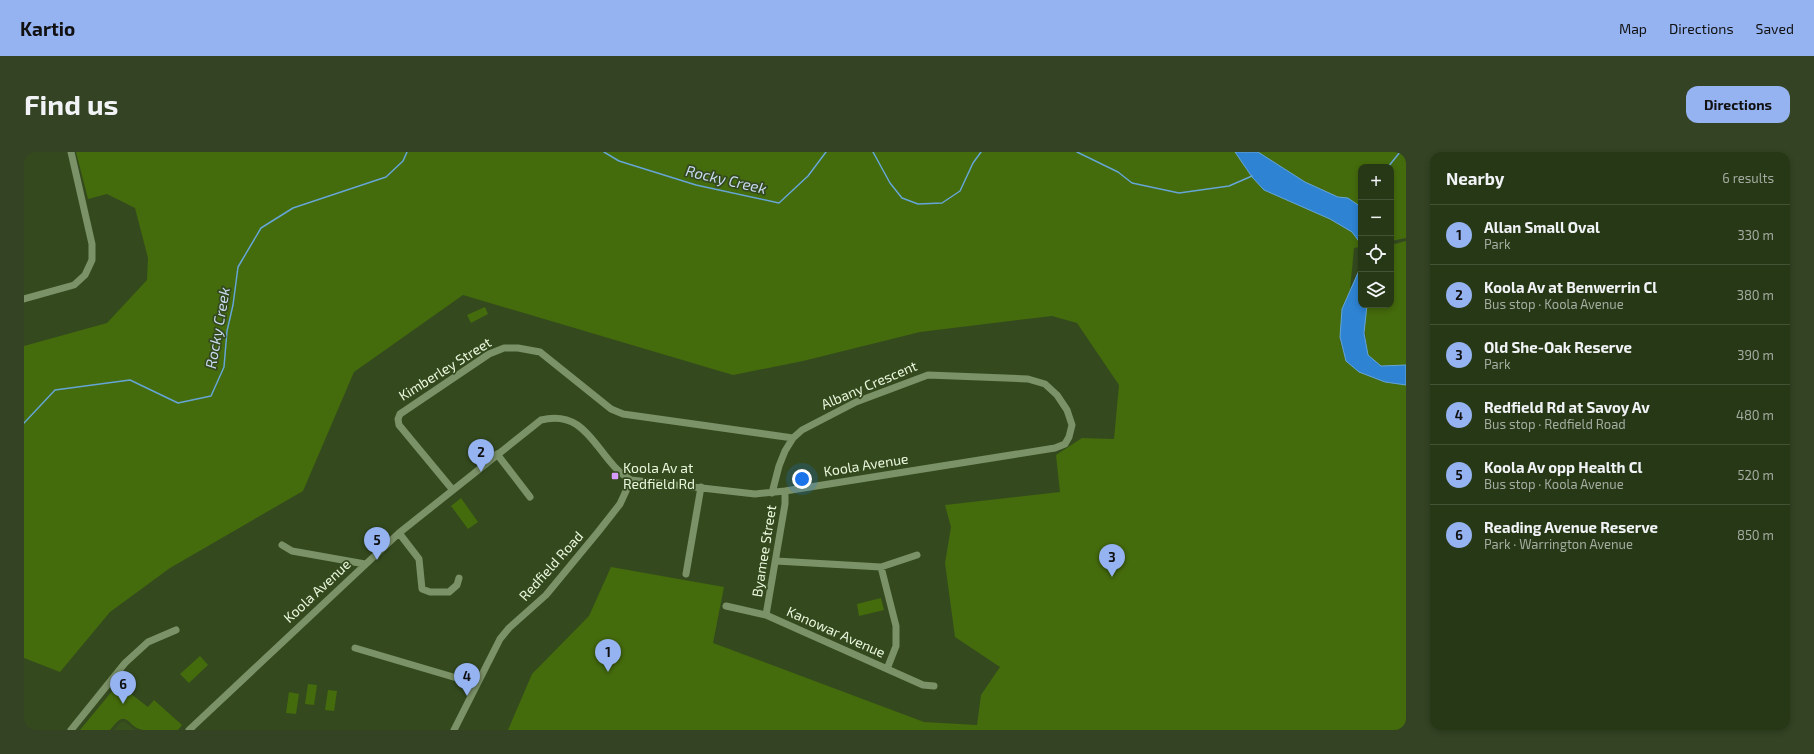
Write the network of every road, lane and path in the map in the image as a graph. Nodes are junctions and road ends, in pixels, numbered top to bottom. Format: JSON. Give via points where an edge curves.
{"nodes":[{"id":1,"x":71,"y":152,"type":"edge"},
{"id":2,"x":24,"y":299,"type":"edge"},
{"id":3,"x":793,"y":438,"type":"junction"},
{"id":4,"x":1066,"y":444,"type":"joint"},
{"id":5,"x":497,"y":454,"type":"junction"},
{"id":6,"x":631,"y":480,"type":"junction"},
{"id":7,"x":701,"y":487,"type":"junction"},
{"id":8,"x":452,"y":489,"type":"junction"},
{"id":9,"x":785,"y":491,"type":"junction"},
{"id":10,"x":772,"y":493,"type":"junction"},
{"id":11,"x":530,"y":497,"type":"dead end"},
{"id":12,"x":399,"y":533,"type":"junction"},
{"id":13,"x":282,"y":545,"type":"dead end"},
{"id":14,"x":917,"y":555,"type":"dead end"},
{"id":15,"x":776,"y":561,"type":"junction"},
{"id":16,"x":365,"y":564,"type":"junction"},
{"id":17,"x":881,"y":566,"type":"junction"},
{"id":18,"x":686,"y":574,"type":"dead end"},
{"id":19,"x":460,"y":578,"type":"dead end"},
{"id":20,"x":726,"y":606,"type":"dead end"},
{"id":21,"x":766,"y":614,"type":"junction"},
{"id":22,"x":176,"y":630,"type":"dead end"},
{"id":23,"x":355,"y":648,"type":"dead end"},
{"id":24,"x":887,"y":669,"type":"junction"},
{"id":25,"x":477,"y":684,"type":"junction"},
{"id":26,"x":934,"y":686,"type":"dead end"},
{"id":27,"x":71,"y":730,"type":"edge"},
{"id":28,"x":189,"y":730,"type":"edge"},
{"id":29,"x":454,"y":730,"type":"edge"}],
"edges":[{"from":1,"to":2,"type":"street","via":[[92,244],[92,260],[85,275],[74,284]]},
{"from":3,"to":4,"type":"street","name":"Albany Crescent","via":[[811,425],[856,402],[928,375],[1028,379],[1046,384],[1067,410],[1072,425]]},
{"from":3,"to":8,"type":"street","name":"Kimberley Street","via":[[624,414],[611,409],[540,352],[504,348],[489,354],[400,414],[398,419],[400,425]]},
{"from":3,"to":10,"type":"street","name":"Albany Crescent","via":[[779,466]]},
{"from":4,"to":9,"type":"street","name":"Koola Avenue","via":[[996,458]]},
{"from":5,"to":6,"type":"street","name":"Koola Avenue","via":[[541,420],[562,419],[574,422],[581,428],[615,468]]},
{"from":5,"to":8,"type":"street","name":"Koola Avenue"},
{"from":5,"to":11,"type":"street"},
{"from":6,"to":7,"type":"street","name":"Koola Avenue"},
{"from":6,"to":25,"type":"street","name":"Redfield Road","via":[[620,504],[598,532],[546,595],[500,639]]},
{"from":7,"to":10,"type":"street","name":"Koola Avenue","via":[[755,494]]},
{"from":7,"to":18,"type":"street"},
{"from":8,"to":12,"type":"street","name":"Koola Avenue"},
{"from":9,"to":10,"type":"street","name":"Koola Avenue"},
{"from":9,"to":15,"type":"street","name":"Byamee Street"},
{"from":12,"to":16,"type":"street","name":"Koola Avenue"},
{"from":12,"to":19,"type":"street","via":[[419,559],[422,589],[430,592],[449,592]]},
{"from":13,"to":16,"type":"street","via":[[292,551]]},
{"from":14,"to":17,"type":"street"},
{"from":15,"to":17,"type":"street"},
{"from":15,"to":21,"type":"street","name":"Byamee Street"},
{"from":16,"to":28,"type":"street","name":"Koola Avenue"},
{"from":17,"to":24,"type":"street","via":[[896,626],[896,646]]},
{"from":20,"to":21,"type":"street","name":"Kanowar Avenue"},
{"from":21,"to":24,"type":"street","name":"Kanowar Avenue"},
{"from":22,"to":27,"type":"street","via":[[148,642],[125,663]]},
{"from":23,"to":25,"type":"street"},
{"from":24,"to":26,"type":"street","name":"Kanowar Avenue","via":[[923,685]]},
{"from":25,"to":29,"type":"street","name":"Redfield Road"}]}
